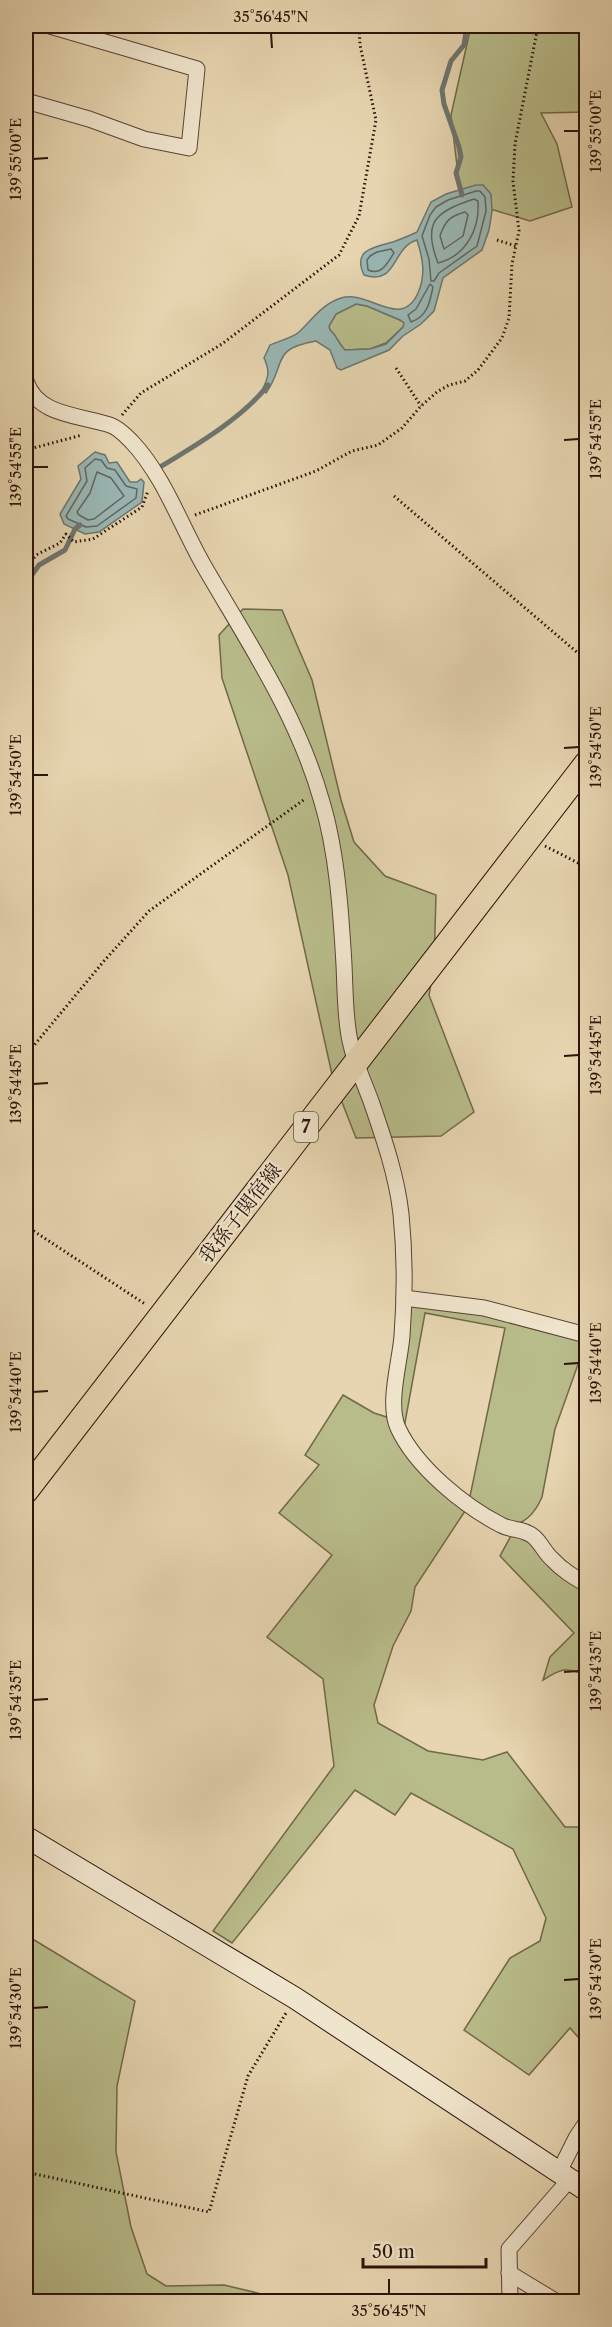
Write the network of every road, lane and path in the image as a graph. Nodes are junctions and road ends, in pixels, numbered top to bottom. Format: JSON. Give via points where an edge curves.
{"nodes":[{"id":1,"x":50,"y":26,"type":"edge"},
{"id":2,"x":359,"y":26,"type":"edge"},
{"id":3,"x":538,"y":26,"type":"edge"},
{"id":4,"x":26,"y":101,"type":"edge"},
{"id":5,"x":497,"y":240,"type":"dead end"},
{"id":6,"x":516,"y":246,"type":"junction"},
{"id":7,"x":396,"y":368,"type":"dead end"},
{"id":8,"x":26,"y":381,"type":"edge"},
{"id":9,"x":421,"y":406,"type":"junction"},
{"id":10,"x":98,"y":422,"type":"junction"},
{"id":11,"x":113,"y":425,"type":"junction"},
{"id":12,"x":26,"y":450,"type":"edge"},
{"id":13,"x":161,"y":485,"type":"junction"},
{"id":14,"x":394,"y":496,"type":"dead end"},
{"id":15,"x":180,"y":522,"type":"junction"},
{"id":16,"x":26,"y":569,"type":"edge"},
{"id":17,"x":586,"y":660,"type":"edge"},
{"id":18,"x":586,"y":764,"type":"edge"},
{"id":19,"x":319,"y":789,"type":"junction"},
{"id":20,"x":529,"y":838,"type":"junction"},
{"id":21,"x":586,"y":867,"type":"edge"},
{"id":22,"x":26,"y":1055,"type":"edge"},
{"id":23,"x":356,"y":1062,"type":"junction"},
{"id":24,"x":26,"y":1226,"type":"edge"},
{"id":25,"x":404,"y":1298,"type":"junction"},
{"id":26,"x":162,"y":1315,"type":"junction"},
{"id":27,"x":586,"y":1335,"type":"edge"},
{"id":28,"x":26,"y":1491,"type":"edge"},
{"id":29,"x":586,"y":1584,"type":"edge"},
{"id":30,"x":26,"y":1837,"type":"edge"},
{"id":31,"x":295,"y":1998,"type":"junction"},
{"id":32,"x":586,"y":2124,"type":"edge"},
{"id":33,"x":26,"y":2172,"type":"edge"},
{"id":34,"x":572,"y":2180,"type":"edge"},
{"id":35,"x":509,"y":2273,"type":"junction"},
{"id":36,"x":510,"y":2301,"type":"edge"},
{"id":37,"x":556,"y":2301,"type":"edge"}],
"edges":[{"from":1,"to":4,"type":"street","via":[[197,69],[189,148],[144,139]]},
{"from":2,"to":11,"type":"path","via":[[376,120],[359,216],[339,255],[222,344],[141,393]]},
{"from":3,"to":6,"type":"path","via":[[513,161],[519,231]]},
{"from":5,"to":6,"type":"path"},
{"from":6,"to":9,"type":"path","via":[[509,318],[502,338],[465,381],[449,385]]},
{"from":7,"to":9,"type":"path"},
{"from":8,"to":10,"type":"street","via":[[41,404]]},
{"from":9,"to":15,"type":"path","via":[[402,428],[378,445],[351,451],[316,471]]},
{"from":10,"to":11,"type":"street"},
{"from":10,"to":12,"type":"path","via":[[84,434]]},
{"from":11,"to":13,"type":"street","via":[[142,454]]},
{"from":13,"to":15,"type":"street"},
{"from":13,"to":16,"type":"path","via":[[148,491],[142,507],[93,539],[74,542],[66,534],[60,543],[36,555]]},
{"from":14,"to":17,"type":"path"},
{"from":15,"to":19,"type":"street","via":[[265,667]]},
{"from":18,"to":20,"type":"main road","name":"我孫子関宿線","number":"7"},
{"from":19,"to":22,"type":"path","via":[[149,911]]},
{"from":19,"to":23,"type":"street","via":[[328,821],[342,927],[348,1030]]},
{"from":20,"to":21,"type":"path"},
{"from":20,"to":23,"type":"main road","name":"我孫子関宿線","number":"7"},
{"from":23,"to":25,"type":"street","via":[[394,1180],[400,1214]]},
{"from":23,"to":26,"type":"main road","name":"我孫子関宿線","number":"7"},
{"from":24,"to":26,"type":"path"},
{"from":25,"to":27,"type":"street","via":[[484,1308]]},
{"from":25,"to":29,"type":"street","via":[[395,1414],[409,1444],[458,1498],[499,1525],[534,1537],[563,1570]]},
{"from":26,"to":28,"type":"main road","name":"我孫子関宿線","number":"7"},
{"from":30,"to":31,"type":"street"},
{"from":31,"to":33,"type":"path","via":[[248,2076],[209,2212]]},
{"from":31,"to":34,"type":"street"},
{"from":32,"to":34,"type":"street","via":[[576,2138]]},
{"from":34,"to":35,"type":"street","via":[[509,2248]]},
{"from":35,"to":36,"type":"street"},
{"from":35,"to":37,"type":"street"}]}
